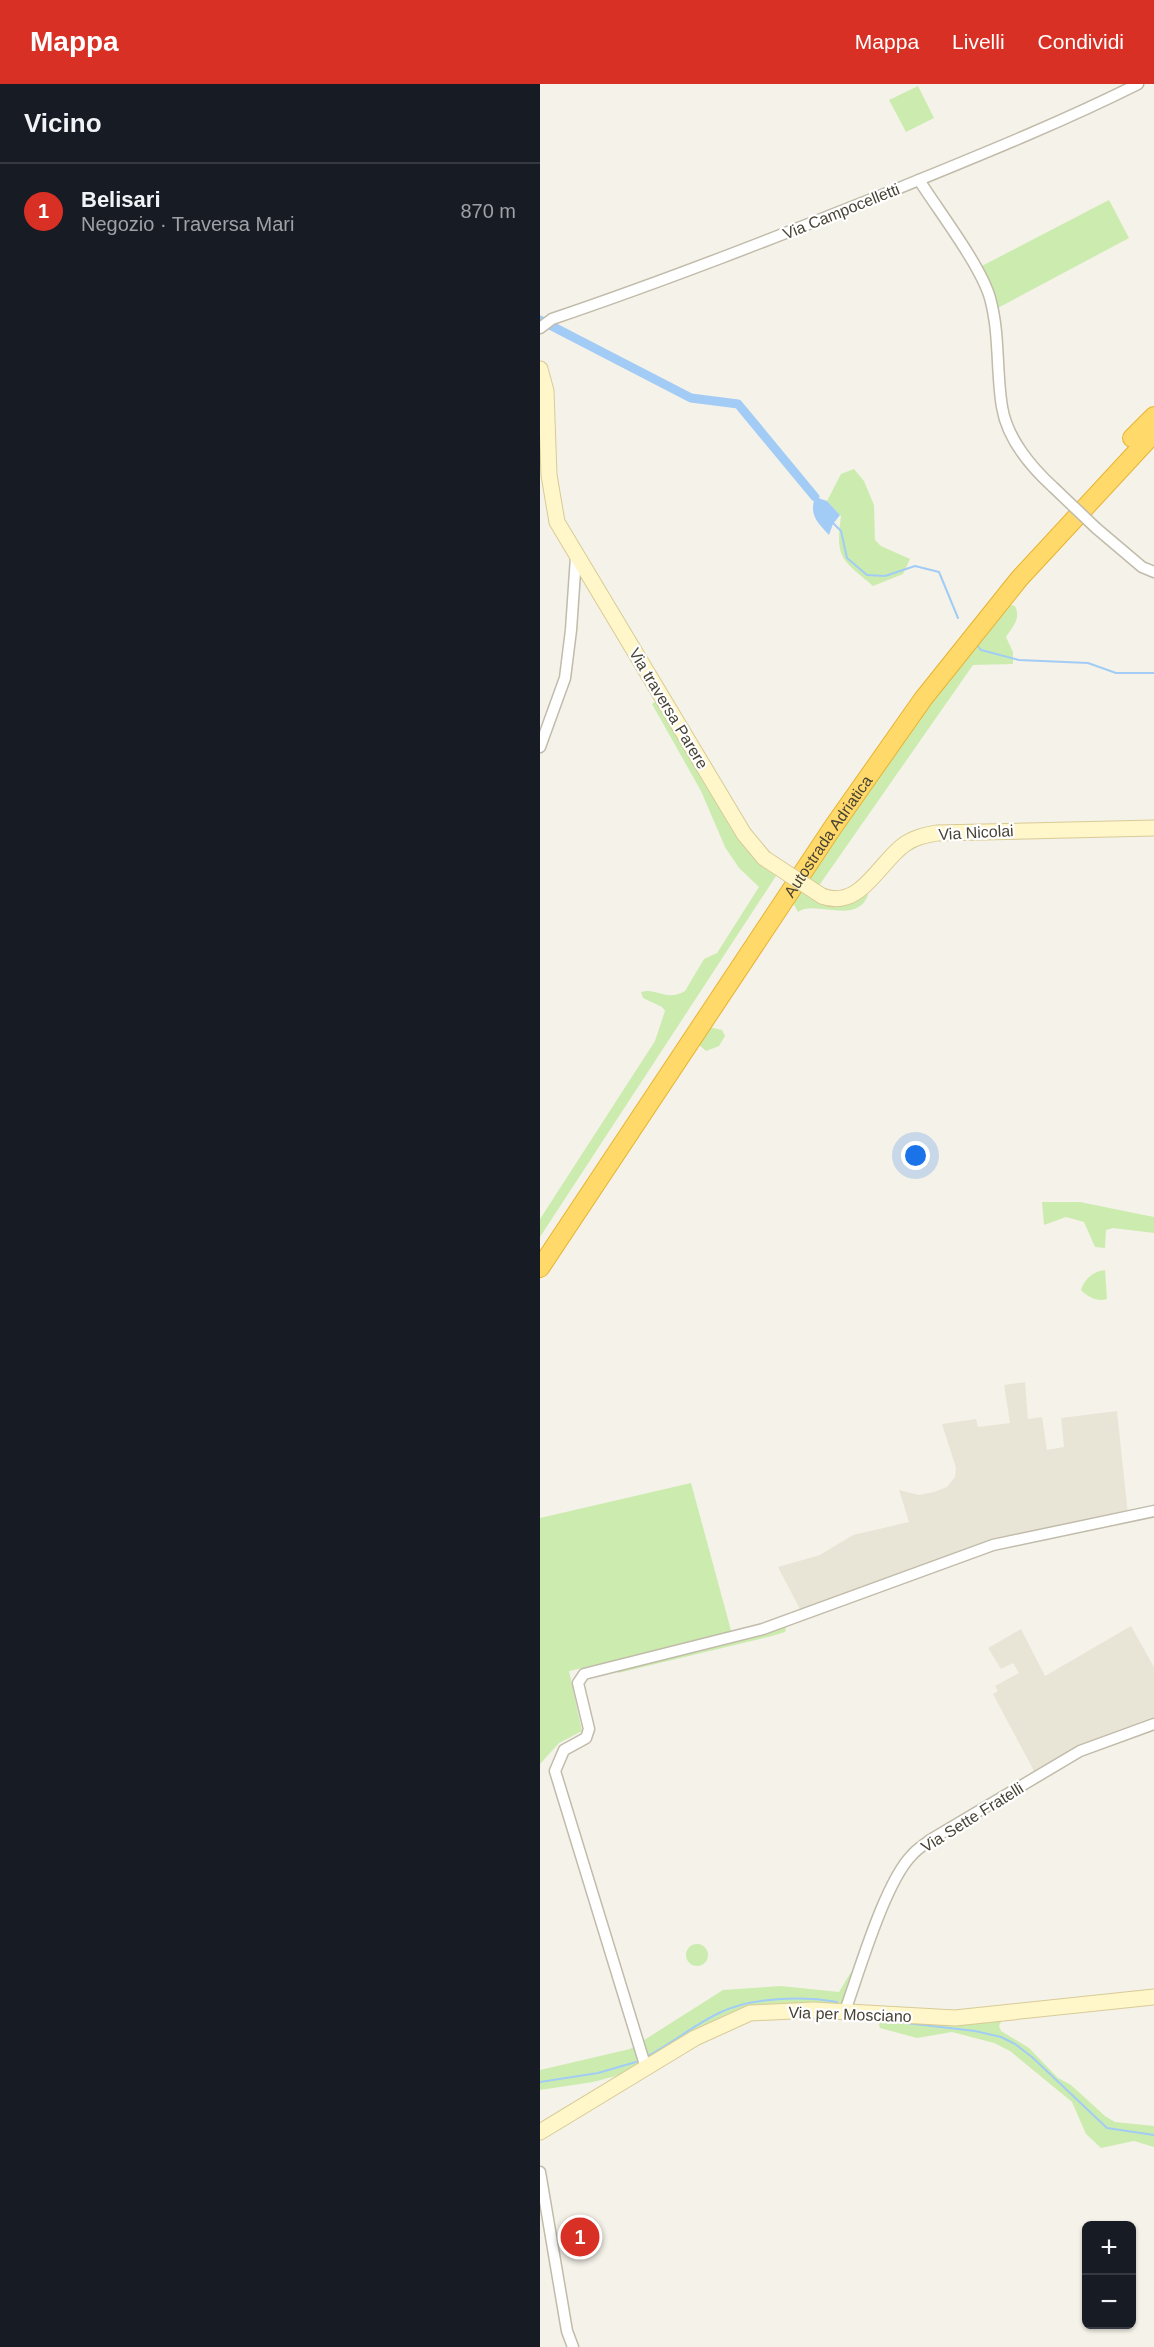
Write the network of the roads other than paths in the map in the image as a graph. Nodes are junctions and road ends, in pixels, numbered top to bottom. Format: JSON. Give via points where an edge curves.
{"nodes":[{"id":1,"x":1138,"y":84,"type":"edge"},
{"id":2,"x":919,"y":180,"type":"junction"},
{"id":3,"x":541,"y":327,"type":"edge"},
{"id":4,"x":540,"y":369,"type":"edge"},
{"id":5,"x":1154,"y":416,"type":"edge"},
{"id":6,"x":1154,"y":433,"type":"edge"},
{"id":7,"x":576,"y":556,"type":"junction"},
{"id":8,"x":1154,"y":573,"type":"edge"},
{"id":9,"x":540,"y":747,"type":"edge"},
{"id":10,"x":1154,"y":828,"type":"edge"},
{"id":11,"x":822,"y":896,"type":"joint"},
{"id":12,"x":540,"y":1247,"type":"edge"},
{"id":13,"x":540,"y":1268,"type":"edge"},
{"id":14,"x":1154,"y":1511,"type":"edge"},
{"id":15,"x":1154,"y":1724,"type":"edge"},
{"id":16,"x":1154,"y":1997,"type":"edge"},
{"id":17,"x":845,"y":2011,"type":"junction"},
{"id":18,"x":646,"y":2068,"type":"junction"},
{"id":19,"x":540,"y":2132,"type":"edge"},
{"id":20,"x":540,"y":2172,"type":"edge"},
{"id":21,"x":573,"y":2347,"type":"edge"}],
"edges":[{"from":1,"to":2,"type":"street","name":"Via Campocelletti","via":[[1081,113]]},
{"from":2,"to":3,"type":"street","name":"Via Campocelletti"},
{"from":2,"to":8,"type":"street","bridge":true,"via":[[987,288],[999,357],[1002,409],[1015,441],[1033,467],[1096,528]]},
{"from":4,"to":7,"type":"street","name":"Via traversa Parere","via":[[546,391],[551,500],[557,522]]},
{"from":5,"to":12,"type":"highway","name":"Autostrada Adriatica","via":[[1009,573],[912,695],[820,825]]},
{"from":6,"to":13,"type":"highway","name":"Autostrada Adriatica","via":[[1026,571],[923,699],[833,826]]},
{"from":7,"to":9,"type":"street","via":[[565,678]]},
{"from":7,"to":11,"type":"street","name":"Via traversa Parere","bridge":true,"via":[[744,834],[764,858]]},
{"from":10,"to":11,"type":"street","name":"Via Nicolai","via":[[937,833],[903,845],[855,894],[838,899]]},
{"from":14,"to":18,"type":"street","via":[[993,1545],[763,1629],[584,1674],[578,1683],[589,1729],[586,1738],[564,1750],[555,1771]]},
{"from":15,"to":17,"type":"street","name":"Via Sette Fratelli","via":[[1080,1752],[930,1840],[912,1855],[899,1872]]},
{"from":16,"to":17,"type":"street","name":"Via per Mosciano","via":[[955,2018]]},
{"from":17,"to":18,"type":"street","name":"Via per Mosciano","via":[[750,2013],[695,2038]]},
{"from":18,"to":19,"type":"street","name":"Via per Mosciano"},
{"from":20,"to":21,"type":"street"}]}
